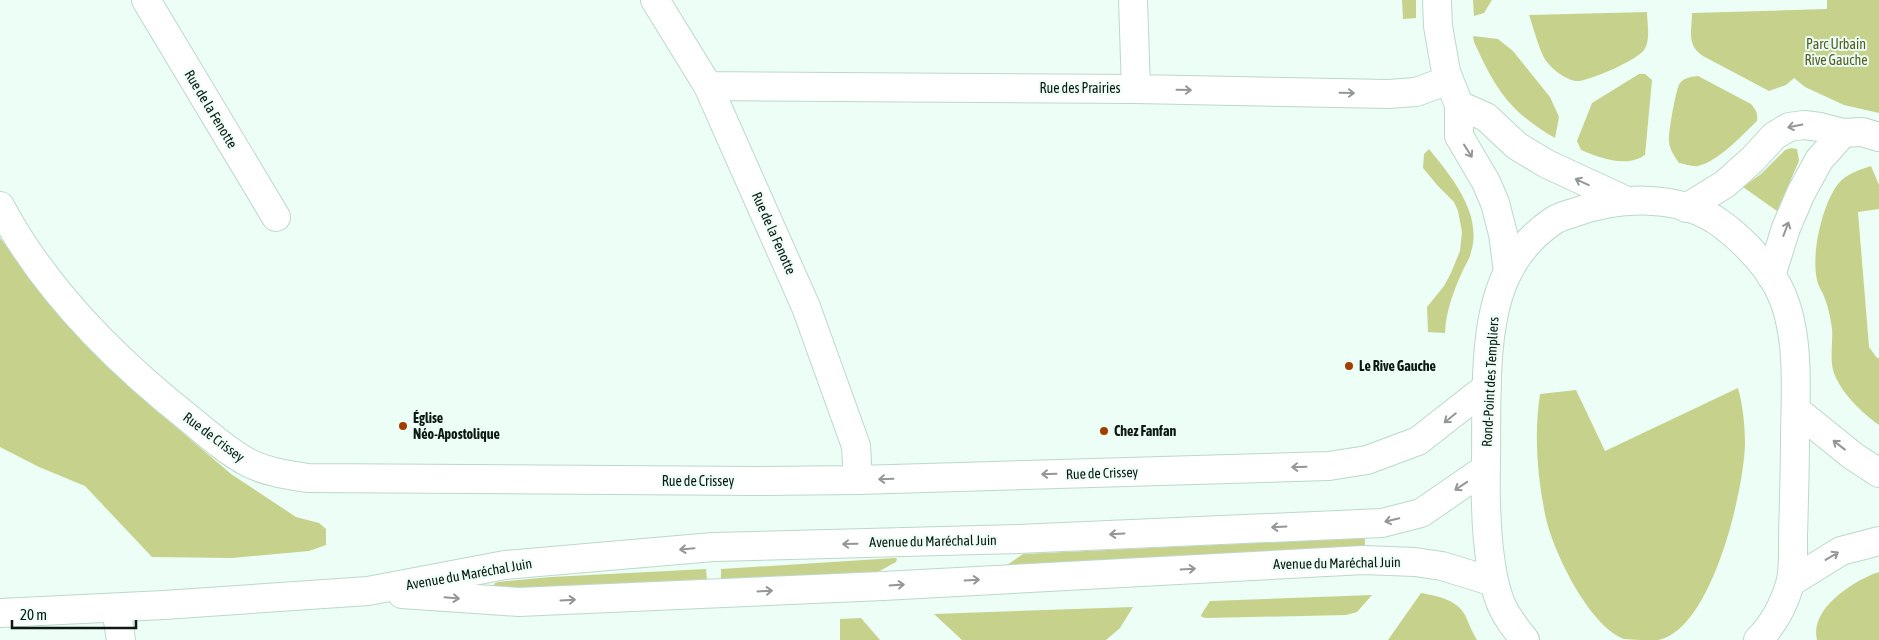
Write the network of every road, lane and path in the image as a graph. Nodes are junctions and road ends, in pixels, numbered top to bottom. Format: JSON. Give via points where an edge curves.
{"nodes":[{"id":1,"x":146,"y":0,"type":"edge"},
{"id":2,"x":655,"y":0,"type":"edge"},
{"id":3,"x":1133,"y":0,"type":"edge"},
{"id":4,"x":1437,"y":0,"type":"edge"},
{"id":5,"x":1449,"y":80,"type":"junction"},
{"id":6,"x":708,"y":86,"type":"junction"},
{"id":7,"x":1136,"y":88,"type":"junction"},
{"id":8,"x":1459,"y":105,"type":"junction"},
{"id":9,"x":1843,"y":134,"type":"junction"},
{"id":10,"x":1879,"y":137,"type":"edge"},
{"id":11,"x":1627,"y":201,"type":"junction"},
{"id":12,"x":0,"y":206,"type":"edge"},
{"id":13,"x":1686,"y":208,"type":"junction"},
{"id":14,"x":276,"y":216,"type":"dead end"},
{"id":15,"x":1508,"y":272,"type":"junction"},
{"id":16,"x":1771,"y":276,"type":"junction"},
{"id":17,"x":1488,"y":387,"type":"junction"},
{"id":18,"x":1796,"y":410,"type":"junction"},
{"id":19,"x":1485,"y":470,"type":"junction"},
{"id":20,"x":1879,"y":473,"type":"edge"},
{"id":21,"x":858,"y":480,"type":"junction"},
{"id":22,"x":1879,"y":541,"type":"edge"},
{"id":23,"x":1494,"y":582,"type":"junction"},
{"id":24,"x":1791,"y":582,"type":"junction"},
{"id":25,"x":368,"y":592,"type":"junction"},
{"id":26,"x":116,"y":608,"type":"junction"},
{"id":27,"x":0,"y":613,"type":"edge"},
{"id":28,"x":120,"y":640,"type":"edge"},
{"id":29,"x":1525,"y":640,"type":"edge"},
{"id":30,"x":1758,"y":640,"type":"edge"}],
"edges":[{"from":1,"to":14,"type":"main road","name":"Rue de la Fenotte"},
{"from":2,"to":6,"type":"main road","name":"Rue de la Fenotte"},
{"from":3,"to":7,"type":"main road"},
{"from":4,"to":5,"type":"main road","via":[[1438,26]]},
{"from":7,"to":5,"type":"main road","name":"Rue des Prairies","one_way":true,"via":[[1388,94],[1416,92]]},
{"from":5,"to":8,"type":"main road"},
{"from":6,"to":7,"type":"main road","name":"Rue des Prairies"},
{"from":6,"to":21,"type":"main road","name":"Rue de la Fenotte","via":[[806,306],[856,446]]},
{"from":11,"to":8,"type":"main road","one_way":true,"via":[[1546,164],[1517,146],[1486,117]]},
{"from":8,"to":15,"type":"main road","one_way":true,"via":[[1459,136],[1495,203]]},
{"from":9,"to":10,"type":"main road","via":[[1862,132]]},
{"from":9,"to":13,"type":"main road","one_way":true,"via":[[1820,127],[1790,127],[1774,136],[1725,184]]},
{"from":16,"to":9,"type":"main road","one_way":true,"via":[[1801,193],[1818,160]]},
{"from":11,"to":13,"type":"main road","name":"Rond-Point des Templiers","via":[[1656,201]]},
{"from":11,"to":15,"type":"main road","name":"Rond-Point des Templiers","via":[[1590,207],[1555,220],[1527,245]]},
{"from":12,"to":21,"type":"main road","name":"Rue de Crissey","via":[[36,266],[119,359],[227,449],[249,463],[277,473],[318,478]]},
{"from":13,"to":16,"type":"main road","name":"Rond-Point des Templiers","via":[[1713,219],[1747,246]]},
{"from":15,"to":17,"type":"main road","name":"Rond-Point des Templiers","via":[[1495,309]]},
{"from":16,"to":18,"type":"main road","name":"Rond-Point des Templiers","via":[[1779,288],[1791,322]]},
{"from":17,"to":19,"type":"main road","name":"Rond-Point des Templiers"},
{"from":17,"to":21,"type":"main road","name":"Rue de Crissey","one_way":true,"via":[[1418,441],[1367,460],[1329,466]]},
{"from":20,"to":18,"type":"main road","one_way":true},
{"from":18,"to":24,"type":"main road","name":"Rond-Point des Templiers"},
{"from":19,"to":23,"type":"main road","name":"Rond-Point des Templiers"},
{"from":19,"to":25,"type":"main road","name":"Avenue du Maréchal Juin","one_way":true,"via":[[1421,513],[1382,523],[1018,539],[713,547],[505,565]]},
{"from":24,"to":22,"type":"main road","one_way":true,"via":[[1841,551]]},
{"from":25,"to":23,"type":"main road","name":"Avenue du Maréchal Juin","one_way":true,"via":[[512,602],[1364,560],[1442,566]]},
{"from":23,"to":29,"type":"main road","name":"Rond-Point des Templiers","via":[[1510,622]]},
{"from":24,"to":30,"type":"main road","name":"Rond-Point des Templiers","via":[[1779,611]]},
{"from":25,"to":26,"type":"main road","name":"Avenue du Maréchal Juin"},
{"from":26,"to":27,"type":"main road","name":"Avenue du Maréchal Juin"},
{"from":26,"to":28,"type":"main road"}]}
